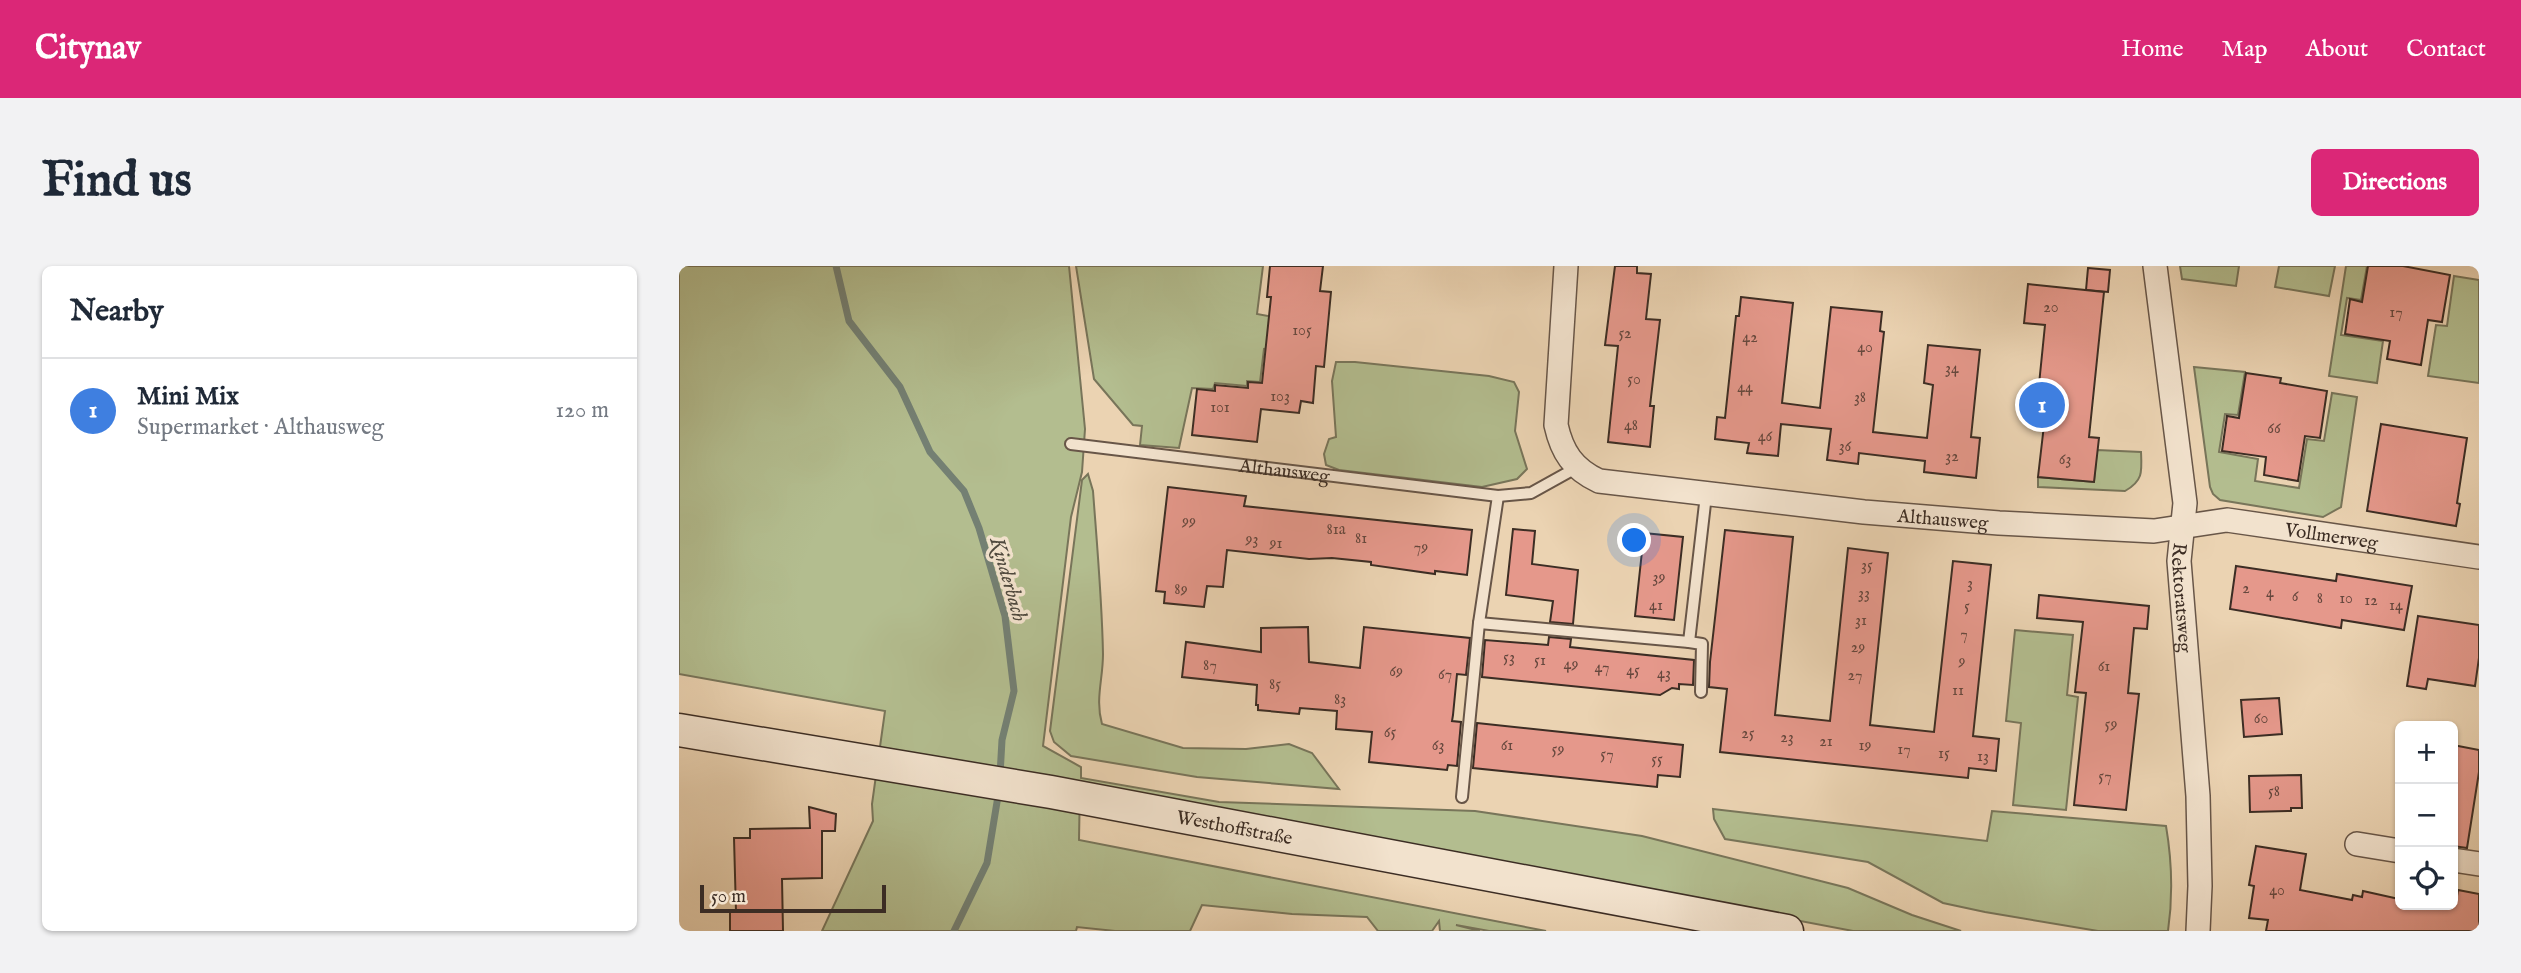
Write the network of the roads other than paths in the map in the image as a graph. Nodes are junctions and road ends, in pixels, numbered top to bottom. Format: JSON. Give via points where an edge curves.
{"nodes":[{"id":1,"x":1566,"y":266,"type":"edge"},
{"id":2,"x":2155,"y":266,"type":"edge"},
{"id":3,"x":1071,"y":444,"type":"dead end"},
{"id":4,"x":1576,"y":468,"type":"junction"},
{"id":5,"x":1706,"y":495,"type":"junction"},
{"id":6,"x":1499,"y":496,"type":"junction"},
{"id":7,"x":2182,"y":526,"type":"junction"},
{"id":8,"x":2479,"y":557,"type":"edge"},
{"id":9,"x":1479,"y":623,"type":"junction"},
{"id":10,"x":1689,"y":642,"type":"junction"},
{"id":11,"x":1701,"y":692,"type":"dead end"},
{"id":12,"x":679,"y":730,"type":"edge"},
{"id":13,"x":1462,"y":797,"type":"dead end"},
{"id":14,"x":2357,"y":844,"type":"dead end"},
{"id":15,"x":2395,"y":850,"type":"edge"},
{"id":16,"x":2458,"y":861,"type":"edge"},
{"id":17,"x":2479,"y":864,"type":"edge"},
{"id":18,"x":1787,"y":931,"type":"edge"},
{"id":19,"x":2198,"y":931,"type":"edge"}],
"edges":[{"from":1,"to":4,"type":"street","via":[[1556,425],[1562,447]]},
{"from":2,"to":7,"type":"street","name":"Rektoratsweg","via":[[2185,503]]},
{"from":3,"to":6,"type":"lane","name":"Althausweg"},
{"from":4,"to":5,"type":"street","name":"Althausweg","via":[[1599,481]]},
{"from":4,"to":6,"type":"lane","name":"Althausweg","via":[[1531,493]]},
{"from":5,"to":7,"type":"street","name":"Althausweg","via":[[1999,523],[2154,531]]},
{"from":5,"to":10,"type":"lane"},
{"from":6,"to":9,"type":"lane"},
{"from":7,"to":8,"type":"street","name":"Vollmerweg","via":[[2227,520]]},
{"from":7,"to":19,"type":"street","name":"Rektoratsweg","via":[[2179,561],[2198,808]]},
{"from":9,"to":10,"type":"lane"},
{"from":9,"to":13,"type":"lane"},
{"from":10,"to":11,"type":"lane","via":[[1702,644]]},
{"from":12,"to":18,"type":"street","name":"Westhoffstraße","via":[[1051,792]]},
{"from":14,"to":15,"type":"street"},
{"from":16,"to":17,"type":"street"}]}
